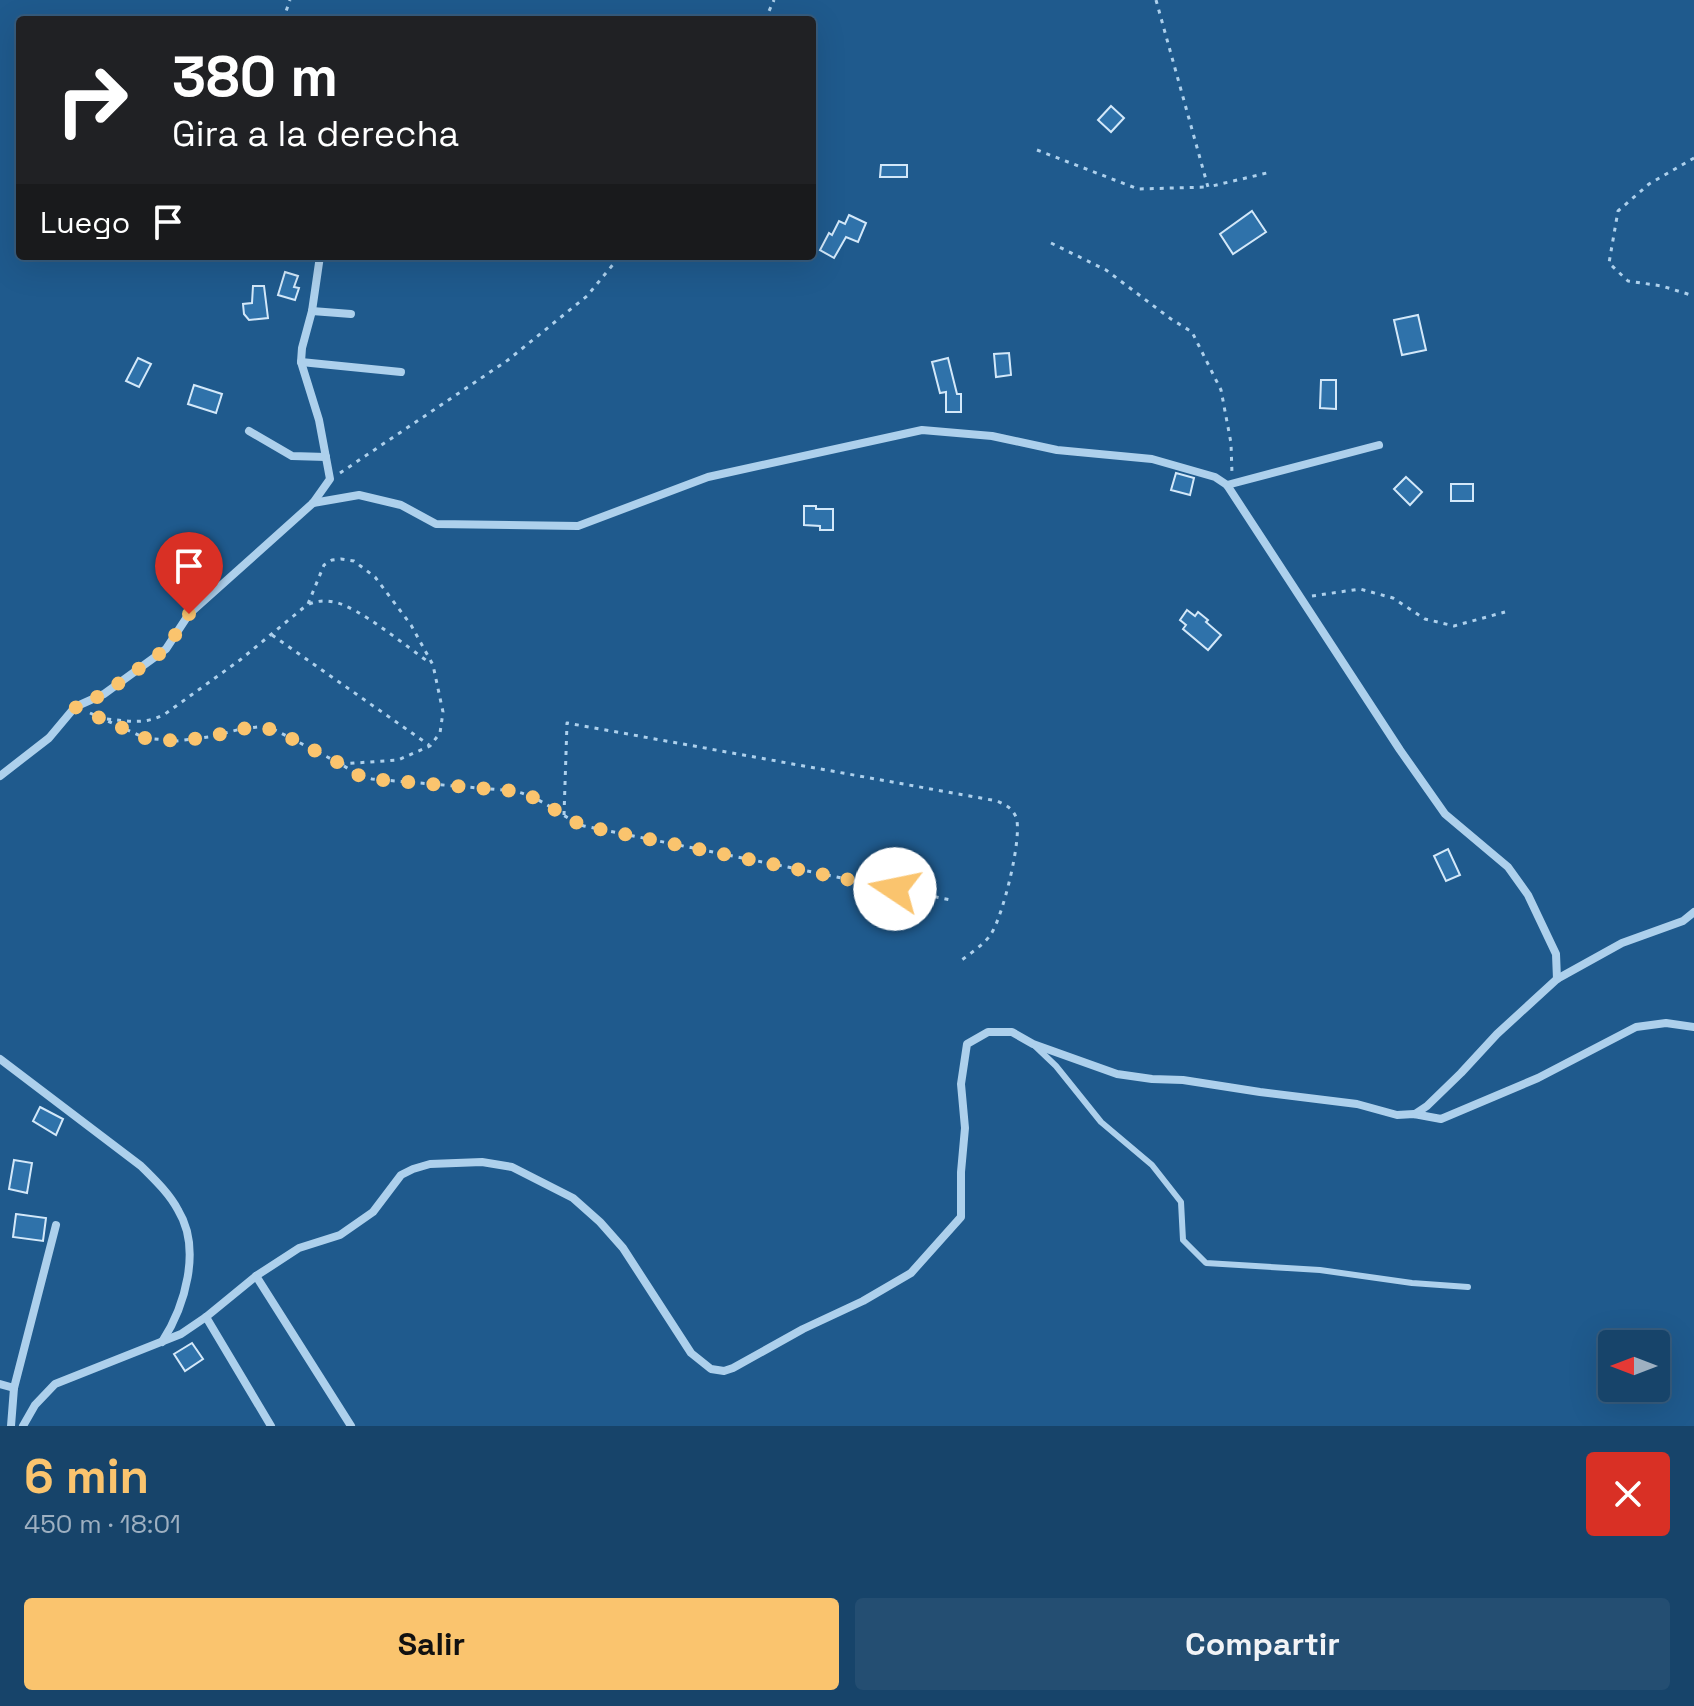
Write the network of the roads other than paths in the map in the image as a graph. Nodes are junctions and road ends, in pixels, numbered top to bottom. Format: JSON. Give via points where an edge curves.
{"nodes":[{"id":1,"x":319,"y":260,"type":"edge"},
{"id":2,"x":312,"y":311,"type":"junction"},
{"id":3,"x":351,"y":314,"type":"dead end"},
{"id":4,"x":301,"y":362,"type":"junction"},
{"id":5,"x":401,"y":372,"type":"dead end"},
{"id":6,"x":249,"y":431,"type":"dead end"},
{"id":7,"x":1379,"y":445,"type":"dead end"},
{"id":8,"x":326,"y":457,"type":"junction"},
{"id":9,"x":1227,"y":485,"type":"junction"},
{"id":10,"x":313,"y":503,"type":"junction"},
{"id":11,"x":0,"y":776,"type":"edge"},
{"id":12,"x":1694,"y":912,"type":"edge"},
{"id":13,"x":1557,"y":979,"type":"junction"},
{"id":14,"x":1694,"y":1027,"type":"edge"},
{"id":15,"x":1033,"y":1044,"type":"junction"},
{"id":16,"x":0,"y":1059,"type":"edge"},
{"id":17,"x":1414,"y":1114,"type":"junction"},
{"id":18,"x":56,"y":1225,"type":"dead end"},
{"id":19,"x":256,"y":1276,"type":"junction"},
{"id":20,"x":1468,"y":1287,"type":"dead end"},
{"id":21,"x":206,"y":1317,"type":"junction"},
{"id":22,"x":161,"y":1343,"type":"junction"},
{"id":23,"x":0,"y":1384,"type":"edge"},
{"id":24,"x":14,"y":1388,"type":"junction"},
{"id":25,"x":11,"y":1426,"type":"edge"},
{"id":26,"x":23,"y":1426,"type":"edge"},
{"id":27,"x":271,"y":1426,"type":"edge"},
{"id":28,"x":351,"y":1426,"type":"edge"}],
"edges":[{"from":1,"to":2,"type":"street"},
{"from":2,"to":3,"type":"street"},
{"from":2,"to":4,"type":"street"},
{"from":4,"to":5,"type":"street"},
{"from":4,"to":8,"type":"street"},
{"from":6,"to":8,"type":"street","via":[[292,456]]},
{"from":7,"to":9,"type":"street"},
{"from":8,"to":10,"type":"street","via":[[330,479]]},
{"from":9,"to":10,"type":"street","via":[[1152,459],[922,430],[708,477],[578,526],[436,524],[401,505],[359,495]]},
{"from":9,"to":13,"type":"street","via":[[1445,814],[1508,867],[1528,895],[1556,954]]},
{"from":10,"to":11,"type":"street","via":[[189,614],[166,649],[104,694],[75,707],[49,738]]},
{"from":12,"to":13,"type":"street"},
{"from":13,"to":17,"type":"street"},
{"from":14,"to":17,"type":"street","via":[[1636,1027],[1538,1078],[1441,1119]]},
{"from":15,"to":17,"type":"street","via":[[1117,1074]]},
{"from":15,"to":19,"type":"street","via":[[1012,1032],[988,1032],[967,1044],[961,1084],[961,1217],[911,1273],[724,1371],[711,1369],[691,1353],[623,1248],[600,1222],[573,1198],[512,1167],[482,1162],[413,1169],[351,1228],[299,1248]]},
{"from":15,"to":20,"type":"lane","via":[[1101,1122],[1152,1165],[1181,1202],[1183,1240],[1206,1263]]},
{"from":16,"to":22,"type":"street","via":[[141,1166],[179,1211],[190,1242],[188,1275],[174,1323]]},
{"from":18,"to":24,"type":"street"},
{"from":19,"to":21,"type":"street"},
{"from":19,"to":28,"type":"street"},
{"from":21,"to":22,"type":"street"},
{"from":21,"to":27,"type":"street"},
{"from":22,"to":26,"type":"street","via":[[55,1384]]},
{"from":23,"to":24,"type":"street"},
{"from":24,"to":25,"type":"street"}]}
